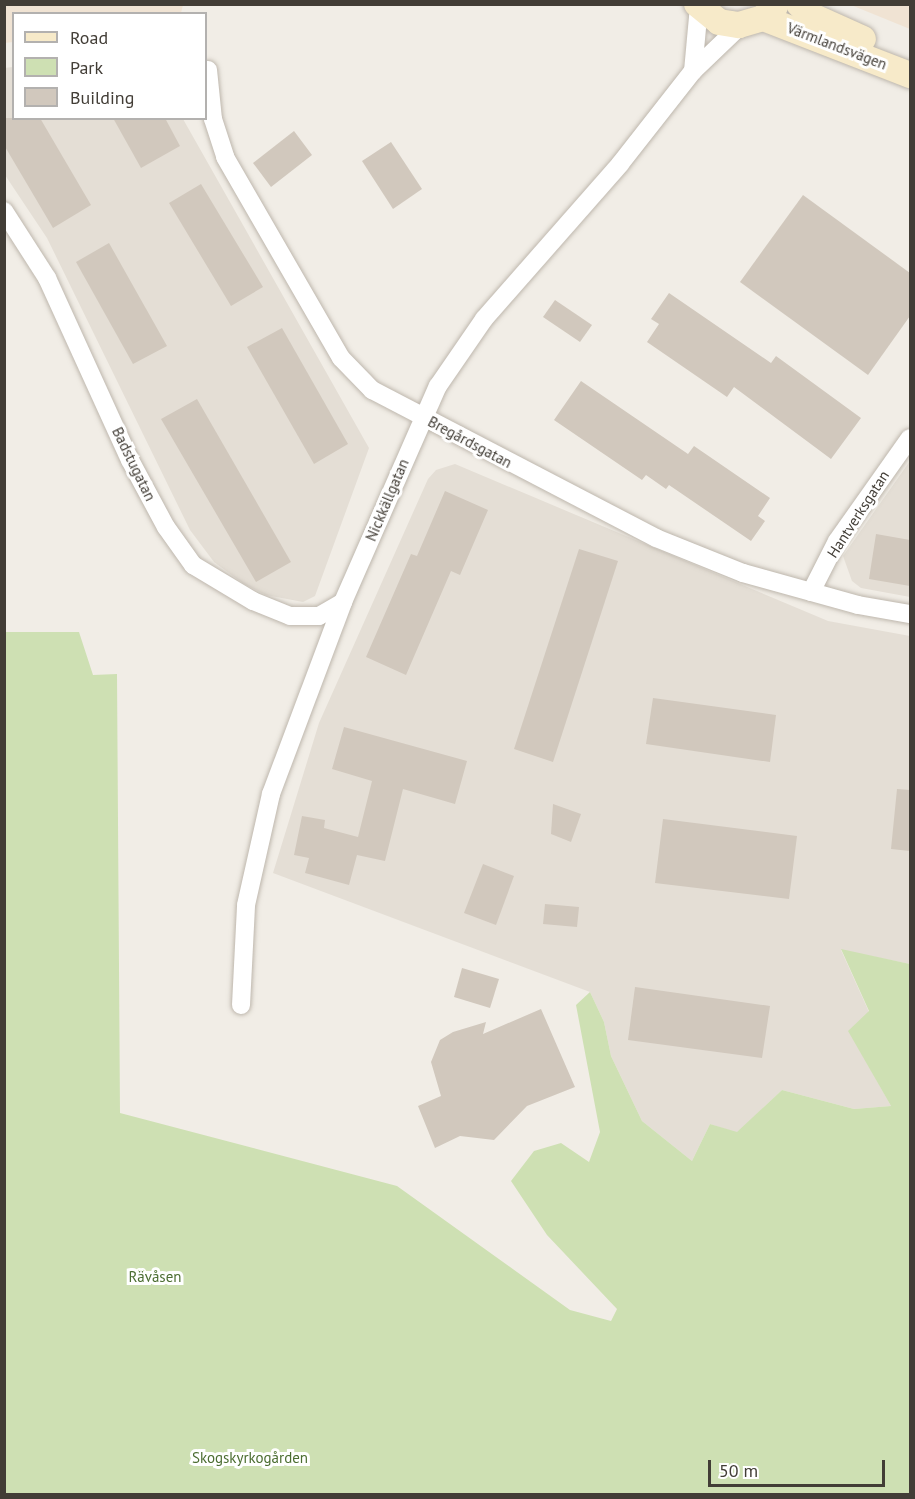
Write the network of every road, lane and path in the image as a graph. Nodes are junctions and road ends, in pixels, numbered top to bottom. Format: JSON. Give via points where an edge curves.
{"nodes":[{"id":1,"x":799,"y":4,"type":"edge"},
{"id":2,"x":698,"y":5,"type":"edge"},
{"id":3,"x":761,"y":16,"type":"edge"},
{"id":4,"x":910,"y":59,"type":"edge"},
{"id":5,"x":207,"y":70,"type":"dead end"},
{"id":6,"x":693,"y":71,"type":"junction"},
{"id":7,"x":910,"y":75,"type":"edge"},
{"id":8,"x":4,"y":211,"type":"edge"},
{"id":9,"x":422,"y":418,"type":"junction"},
{"id":10,"x":910,"y":438,"type":"edge"},
{"id":11,"x":811,"y":592,"type":"junction"},
{"id":12,"x":343,"y":602,"type":"junction"},
{"id":13,"x":910,"y":614,"type":"edge"},
{"id":14,"x":240,"y":1005,"type":"dead end"}],
"edges":[{"from":1,"to":4,"type":"street","name":"Värmlandsvägen","via":[[810,15]]},
{"from":2,"to":3,"type":"street","name":"Värmlandsvägen","via":[[719,22]]},
{"from":2,"to":6,"type":"street"},
{"from":3,"to":6,"type":"street","name":"Nickkällgatan"},
{"from":3,"to":7,"type":"street","name":"Värmlandsvägen"},
{"from":5,"to":9,"type":"street","name":"Bregårdsgatan","via":[[213,119],[225,157],[341,358],[372,390]]},
{"from":6,"to":9,"type":"street","name":"Nickkällgatan","via":[[620,164],[484,319],[438,386]]},
{"from":8,"to":12,"type":"street","name":"Badstugatan","via":[[47,278],[130,460],[166,527],[193,565],[253,601],[290,616],[319,616]]},
{"from":9,"to":11,"type":"street","name":"Bregårdsgatan","via":[[656,538],[743,573]]},
{"from":9,"to":12,"type":"street","name":"Nickkällgatan"},
{"from":10,"to":11,"type":"street","name":"Hantverksgatan","via":[[837,541]]},
{"from":11,"to":13,"type":"street","name":"Bregårdsgatan"},
{"from":12,"to":14,"type":"street","name":"Nickkällgatan","via":[[295,724],[256,851],[246,905]]}]}
